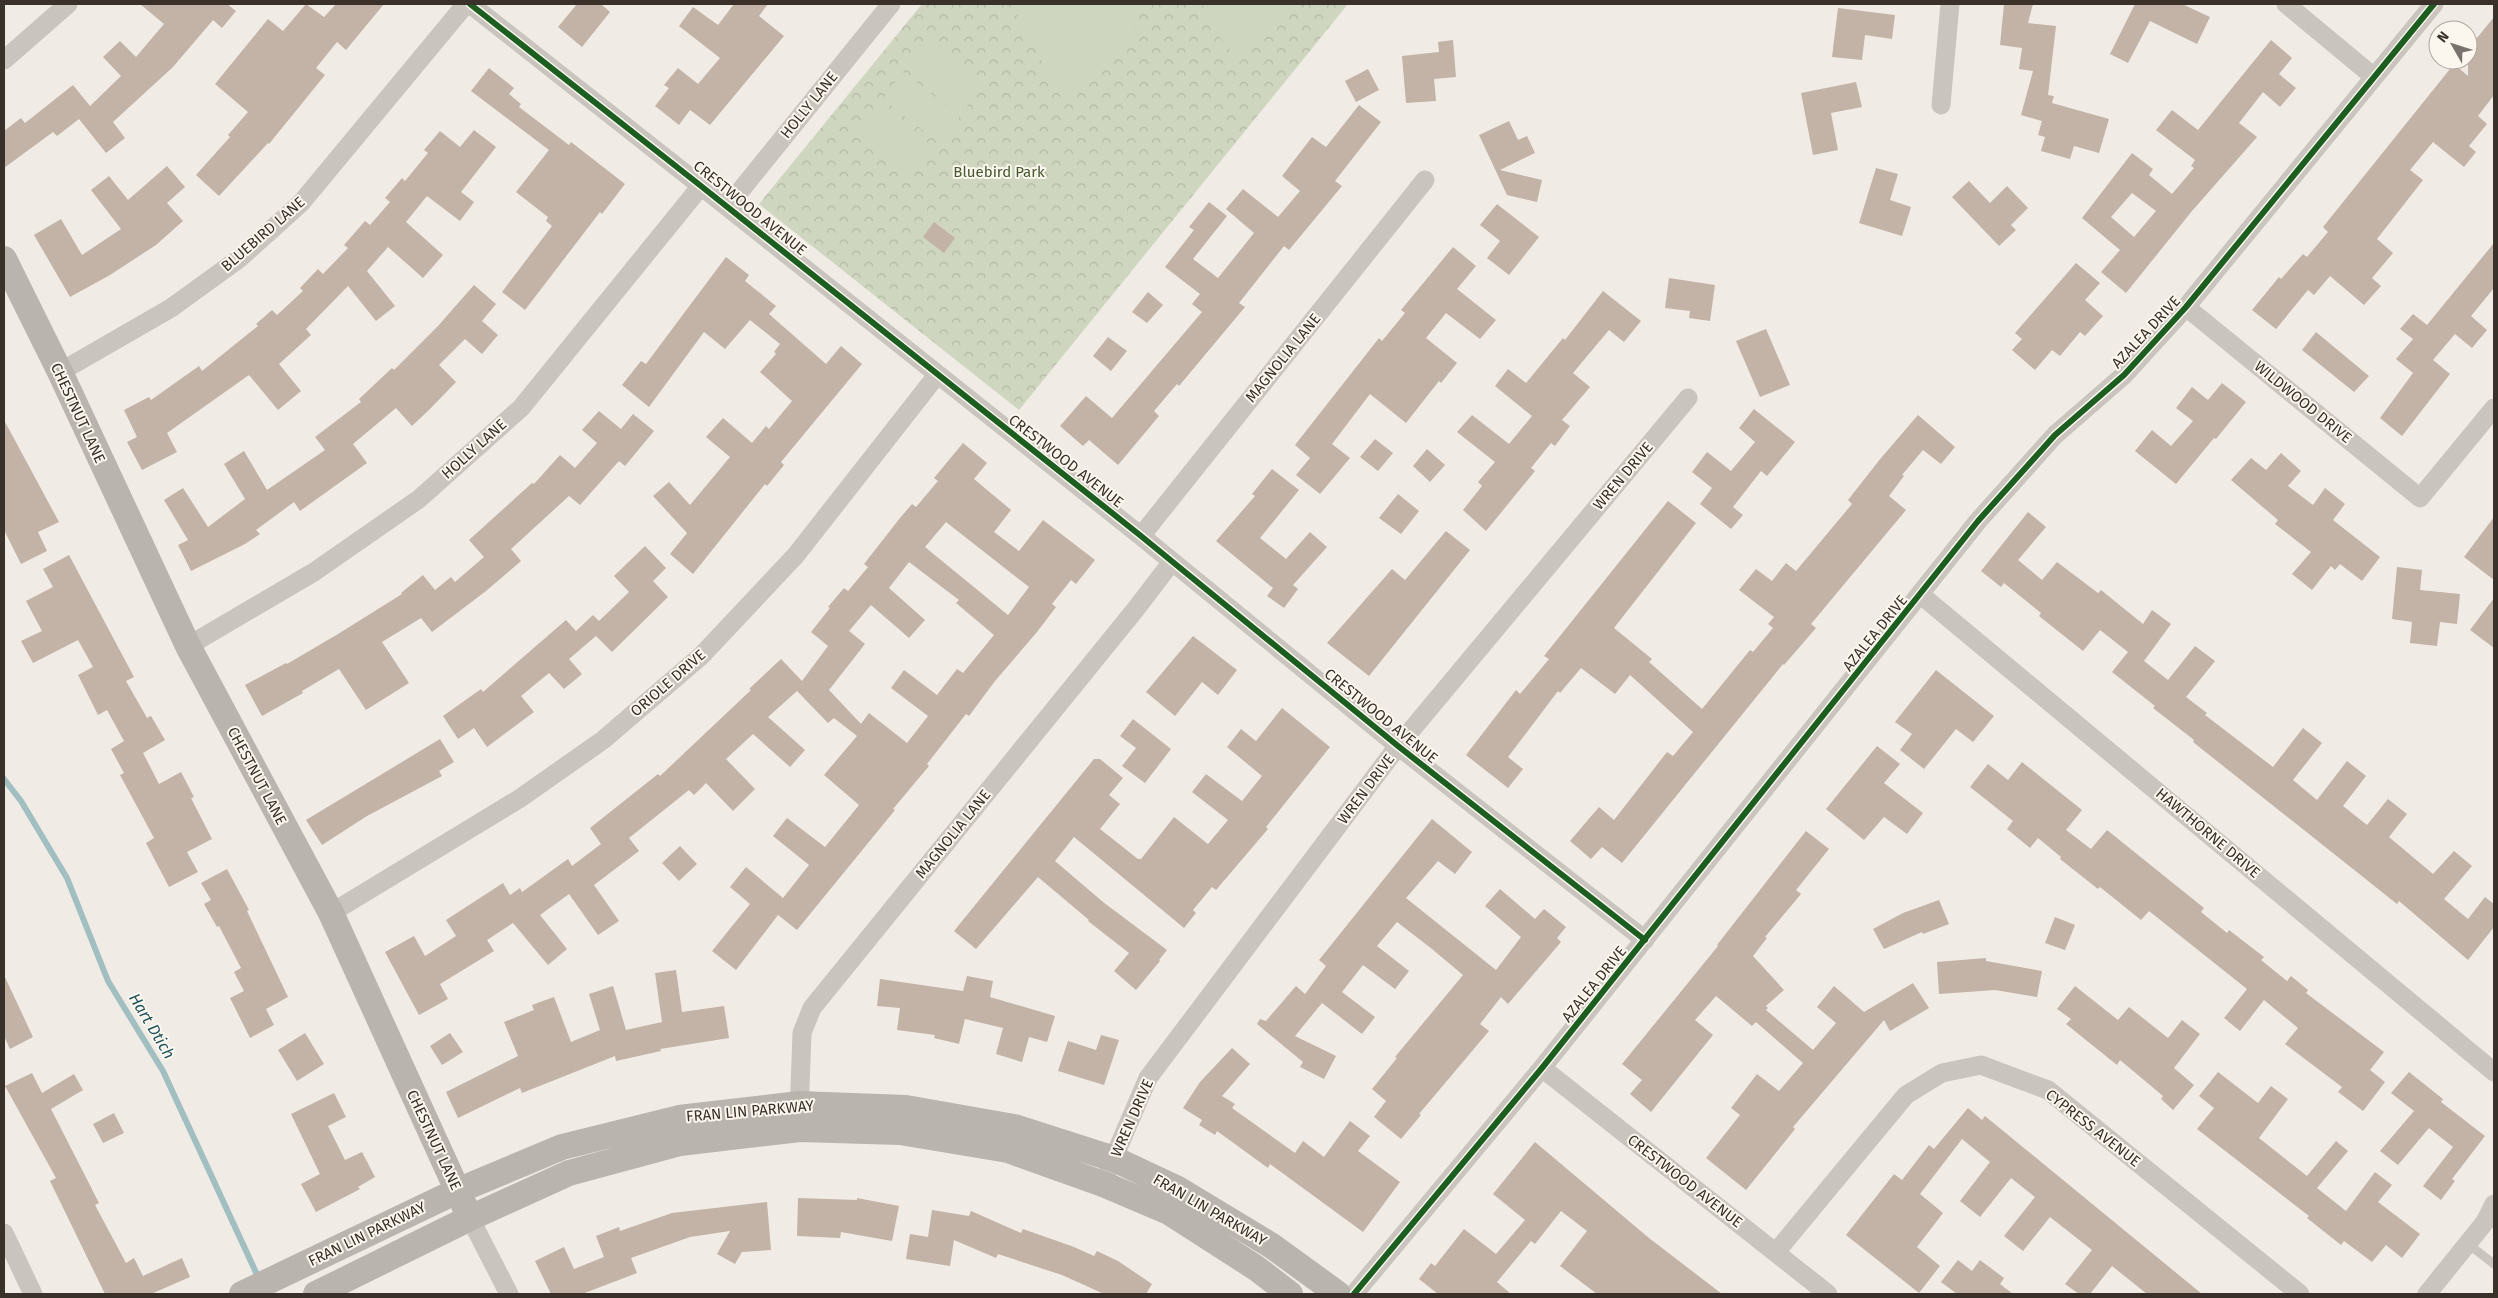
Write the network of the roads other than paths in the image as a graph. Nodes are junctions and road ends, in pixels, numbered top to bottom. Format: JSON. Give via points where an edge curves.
{"nodes":[{"id":1,"x":68,"y":4,"type":"edge"},
{"id":2,"x":468,"y":4,"type":"edge"},
{"id":3,"x":891,"y":4,"type":"edge"},
{"id":4,"x":1950,"y":4,"type":"edge"},
{"id":5,"x":2286,"y":4,"type":"edge"},
{"id":6,"x":2434,"y":4,"type":"edge"},
{"id":7,"x":4,"y":60,"type":"edge"},
{"id":8,"x":2374,"y":77,"type":"junction"},
{"id":9,"x":1941,"y":105,"type":"dead end"},
{"id":10,"x":1425,"y":180,"type":"dead end"},
{"id":11,"x":702,"y":186,"type":"junction"},
{"id":12,"x":728,"y":206,"type":"junction"},
{"id":13,"x":4,"y":259,"type":"edge"},
{"id":14,"x":2186,"y":307,"type":"junction"},
{"id":15,"x":60,"y":372,"type":"junction"},
{"id":16,"x":937,"y":375,"type":"junction"},
{"id":17,"x":1688,"y":398,"type":"dead end"},
{"id":18,"x":2494,"y":408,"type":"edge"},
{"id":19,"x":1141,"y":536,"type":"junction"},
{"id":20,"x":1171,"y":563,"type":"junction"},
{"id":21,"x":1921,"y":595,"type":"junction"},
{"id":22,"x":188,"y":646,"type":"junction"},
{"id":23,"x":1398,"y":746,"type":"junction"},
{"id":24,"x":330,"y":913,"type":"junction"},
{"id":25,"x":1645,"y":940,"type":"junction"},
{"id":26,"x":1542,"y":1068,"type":"junction"},
{"id":27,"x":2494,"y":1072,"type":"edge"},
{"id":28,"x":800,"y":1116,"type":"junction"},
{"id":29,"x":1114,"y":1159,"type":"junction"},
{"id":30,"x":1103,"y":1184,"type":"junction"},
{"id":31,"x":457,"y":1191,"type":"junction"},
{"id":32,"x":2494,"y":1204,"type":"edge"},
{"id":33,"x":470,"y":1218,"type":"junction"},
{"id":34,"x":4,"y":1233,"type":"edge"},
{"id":35,"x":2468,"y":1244,"type":"junction"},
{"id":36,"x":1776,"y":1252,"type":"junction"},
{"id":37,"x":2494,"y":1264,"type":"edge"},
{"id":38,"x":324,"y":1290,"type":"edge"},
{"id":39,"x":33,"y":1294,"type":"edge"},
{"id":40,"x":242,"y":1294,"type":"edge"},
{"id":41,"x":509,"y":1294,"type":"edge"},
{"id":42,"x":1290,"y":1294,"type":"edge"},
{"id":43,"x":1338,"y":1294,"type":"edge"},
{"id":44,"x":1354,"y":1294,"type":"edge"},
{"id":45,"x":1828,"y":1294,"type":"edge"},
{"id":46,"x":2300,"y":1294,"type":"edge"},
{"id":47,"x":2427,"y":1294,"type":"edge"}],
"edges":[{"from":1,"to":7,"type":"street"},
{"from":2,"to":11,"type":"street","name":"CRESTWOOD AVENUE"},
{"from":2,"to":15,"type":"street","name":"BLUEBIRD LANE","via":[[301,203],[240,258],[172,308]]},
{"from":3,"to":12,"type":"street","name":"HOLLY LANE"},
{"from":4,"to":9,"type":"street"},
{"from":5,"to":8,"type":"street"},
{"from":6,"to":8,"type":"street","name":"AZALEA DRIVE"},
{"from":8,"to":14,"type":"street","name":"AZALEA DRIVE"},
{"from":10,"to":19,"type":"street","name":"MAGNOLIA LANE"},
{"from":11,"to":12,"type":"street","name":"CRESTWOOD AVENUE"},
{"from":11,"to":22,"type":"street","name":"HOLLY LANE","via":[[521,408],[419,499],[314,572]]},
{"from":12,"to":16,"type":"street","name":"CRESTWOOD AVENUE"},
{"from":13,"to":15,"type":"street","name":"CHESTNUT LANE"},
{"from":14,"to":18,"type":"street","name":"WILDWOOD DRIVE","via":[[2420,498]]},
{"from":14,"to":21,"type":"street","name":"AZALEA DRIVE","via":[[2124,374],[2055,435],[1978,521]]},
{"from":15,"to":22,"type":"street","name":"CHESTNUT LANE"},
{"from":16,"to":19,"type":"street","name":"CRESTWOOD AVENUE"},
{"from":16,"to":24,"type":"street","name":"ORIOLE DRIVE","via":[[796,555],[701,656],[603,740],[527,794]]},
{"from":17,"to":23,"type":"street","name":"WREN DRIVE"},
{"from":19,"to":20,"type":"street","name":"CRESTWOOD AVENUE"},
{"from":20,"to":23,"type":"street","name":"CRESTWOOD AVENUE"},
{"from":20,"to":28,"type":"street","name":"MAGNOLIA LANE","via":[[812,1008],[802,1033]]},
{"from":21,"to":25,"type":"street","name":"AZALEA DRIVE"},
{"from":21,"to":27,"type":"street","name":"HAWTHORNE DRIVE"},
{"from":22,"to":24,"type":"street","name":"CHESTNUT LANE"},
{"from":23,"to":25,"type":"street","name":"CRESTWOOD AVENUE"},
{"from":23,"to":29,"type":"street","name":"WREN DRIVE","via":[[1148,1078]]},
{"from":24,"to":31,"type":"street","name":"CHESTNUT LANE"},
{"from":25,"to":26,"type":"street","name":"AZALEA DRIVE"},
{"from":26,"to":36,"type":"street","name":"CRESTWOOD AVENUE"},
{"from":26,"to":44,"type":"street","name":"AZALEA DRIVE"},
{"from":28,"to":29,"type":"street","name":"FRAN LIN PARKWAY","via":[[906,1108],[1014,1127]]},
{"from":28,"to":30,"type":"street","name":"FRAN LIN PARKWAY","via":[[1008,1150]]},
{"from":28,"to":31,"type":"street","name":"FRAN LIN PARKWAY","via":[[679,1118],[562,1147]]},
{"from":28,"to":33,"type":"street","name":"FRAN LIN PARKWAY","via":[[680,1142],[569,1173]]},
{"from":29,"to":30,"type":"street","name":"WREN DRIVE"},
{"from":29,"to":43,"type":"street","name":"FRAN LIN PARKWAY","via":[[1178,1189],[1257,1236]]},
{"from":30,"to":42,"type":"street","name":"FRAN LIN PARKWAY","via":[[1169,1212]]},
{"from":31,"to":33,"type":"street","name":"CHESTNUT LANE"},
{"from":31,"to":40,"type":"street","name":"FRAN LIN PARKWAY"},
{"from":32,"to":35,"type":"street"},
{"from":33,"to":38,"type":"street","name":"FRAN LIN PARKWAY"},
{"from":33,"to":41,"type":"street","name":"CHESTNUT LANE"},
{"from":34,"to":39,"type":"street"},
{"from":35,"to":37,"type":"lane"},
{"from":35,"to":47,"type":"street"},
{"from":36,"to":45,"type":"street","name":"CRESTWOOD AVENUE"},
{"from":36,"to":46,"type":"street","name":"CYPRESS AVENUE","via":[[1906,1095],[1942,1073],[1981,1065],[2048,1090]]}]}
